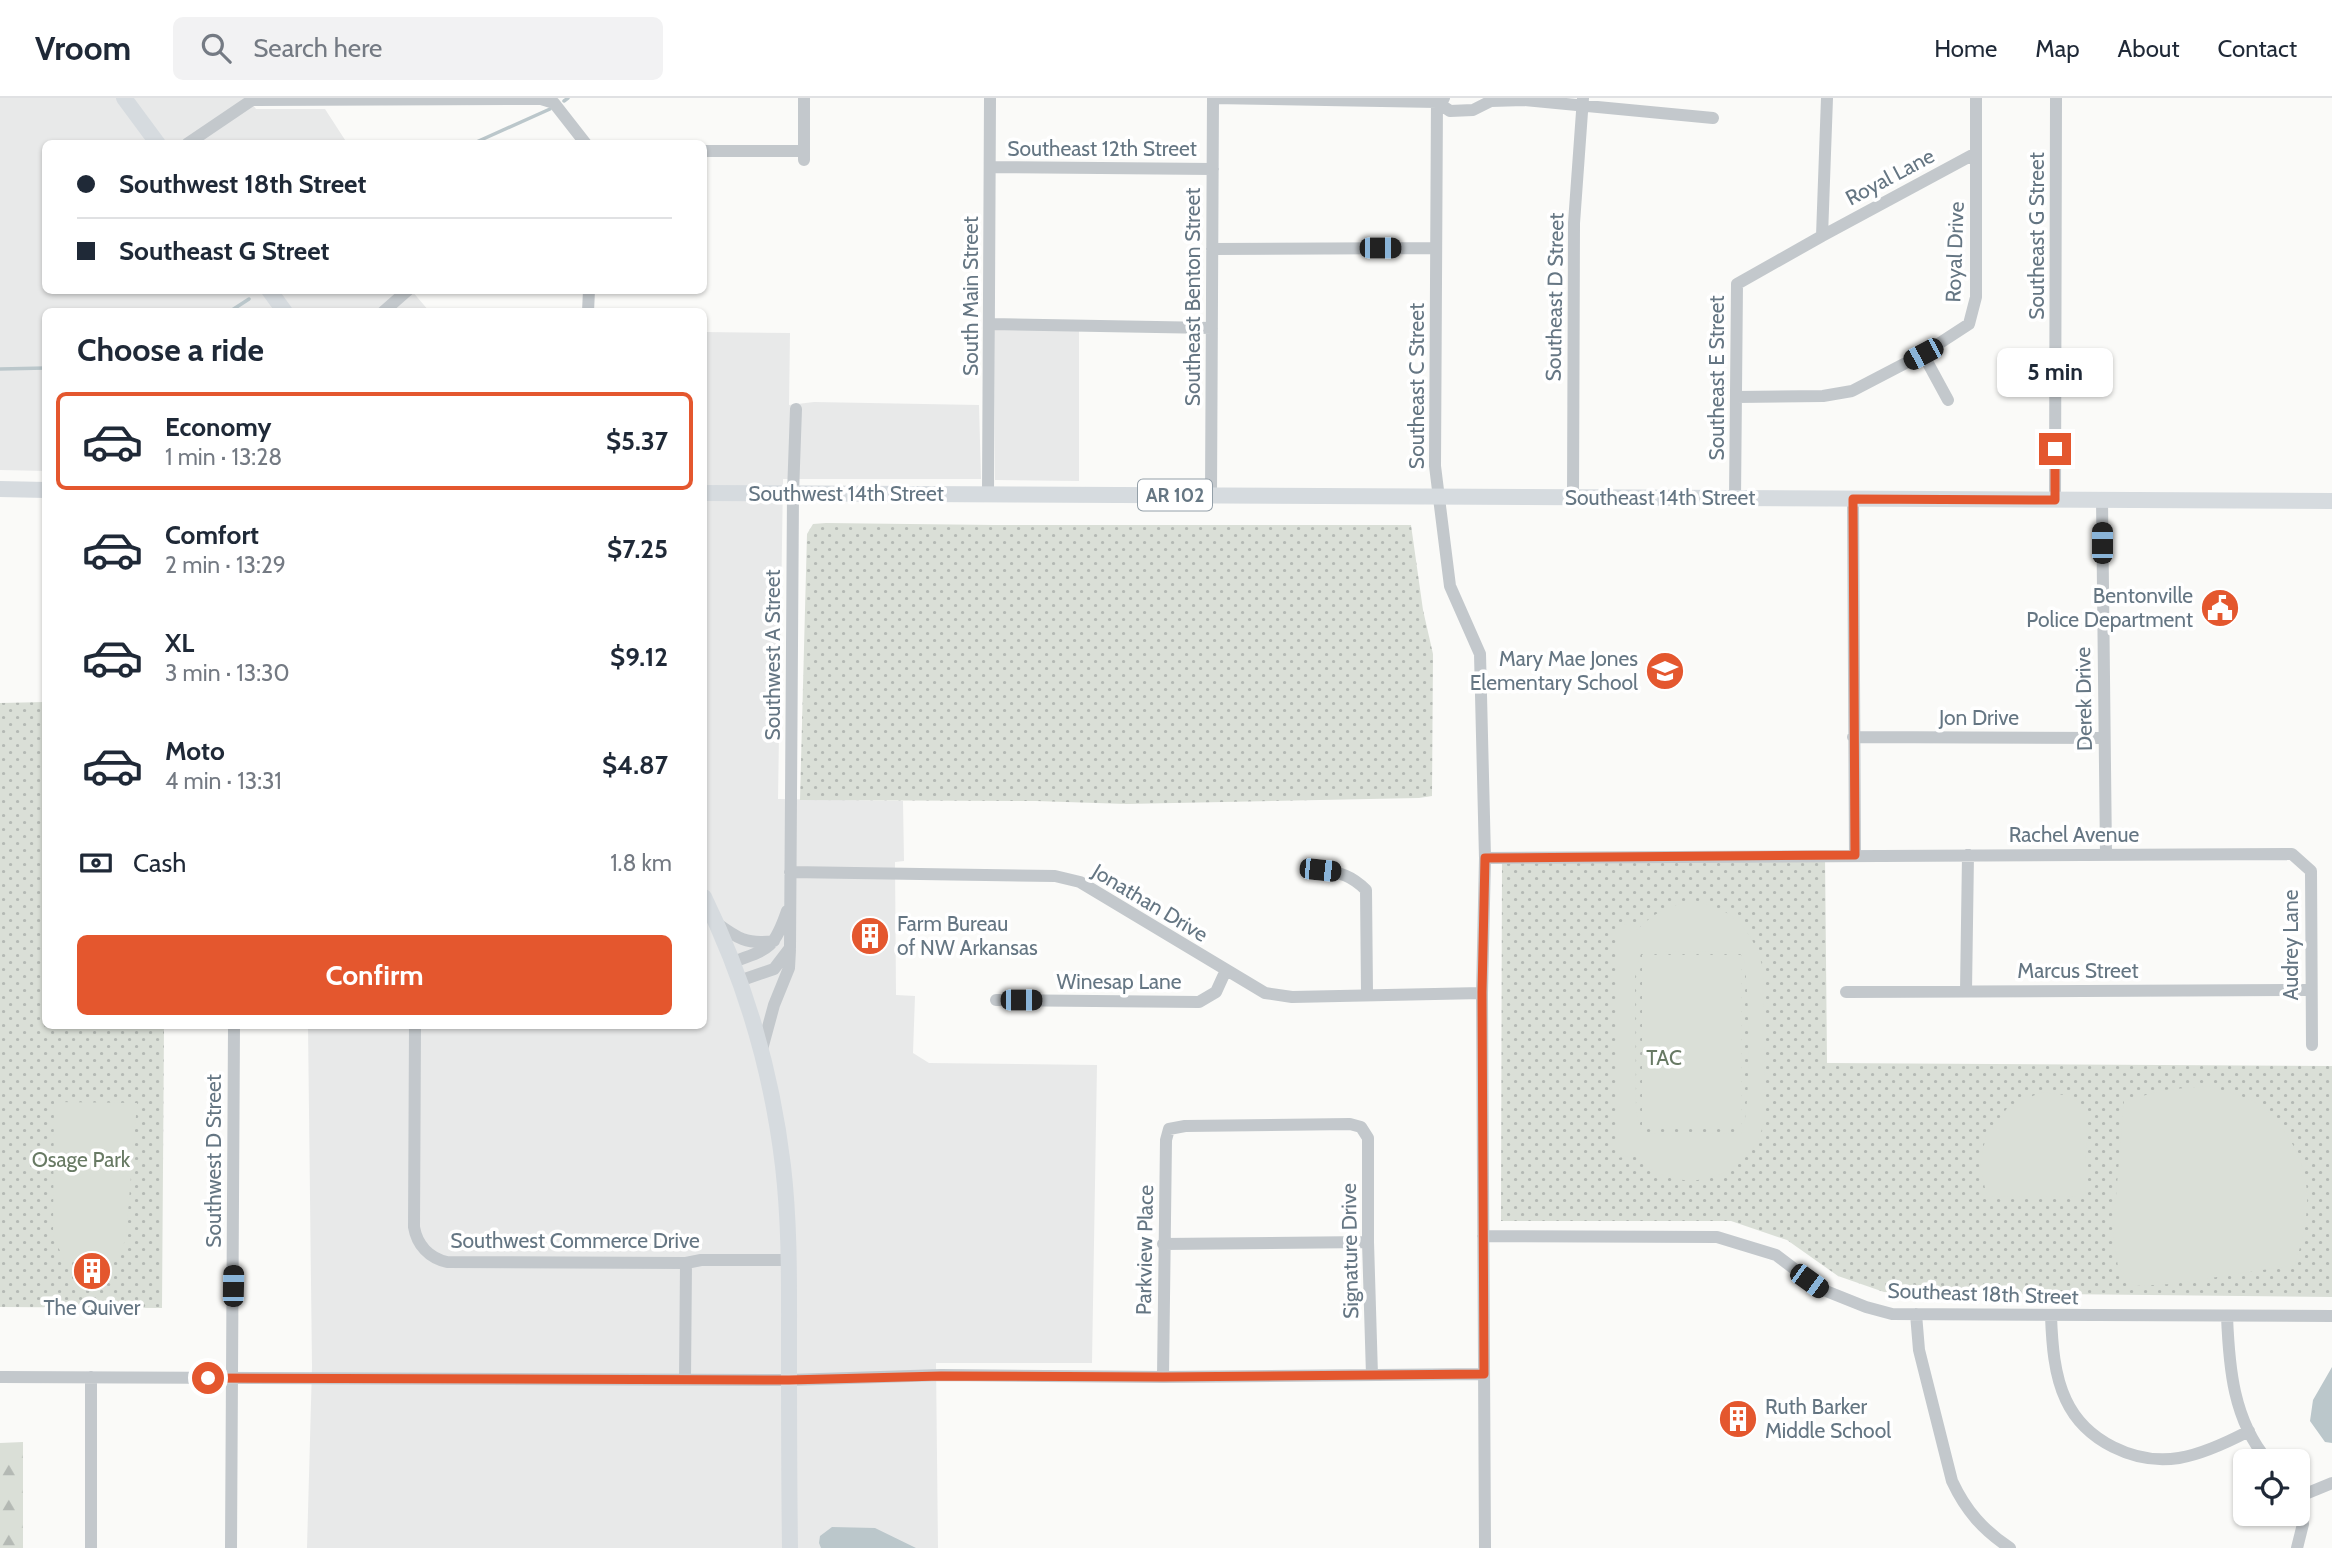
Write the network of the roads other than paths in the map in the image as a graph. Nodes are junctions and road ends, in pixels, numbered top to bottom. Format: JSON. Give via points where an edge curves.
{"nodes":[{"id":1,"x":124,"y":98,"type":"edge"},
{"id":2,"x":804,"y":98,"type":"edge"},
{"id":3,"x":990,"y":98,"type":"edge"},
{"id":4,"x":1213,"y":98,"type":"edge"},
{"id":5,"x":1827,"y":98,"type":"edge"},
{"id":6,"x":1976,"y":98,"type":"edge"},
{"id":7,"x":2056,"y":98,"type":"edge"},
{"id":8,"x":1439,"y":99,"type":"edge"},
{"id":9,"x":1487,"y":99,"type":"edge"},
{"id":10,"x":1583,"y":102,"type":"edge"},
{"id":11,"x":1713,"y":117,"type":"dead end"},
{"id":12,"x":155,"y":140,"type":"edge"},
{"id":13,"x":193,"y":140,"type":"edge"},
{"id":14,"x":583,"y":140,"type":"edge"},
{"id":15,"x":707,"y":151,"type":"edge"},
{"id":16,"x":1976,"y":153,"type":"junction"},
{"id":17,"x":990,"y":167,"type":"junction"},
{"id":18,"x":1213,"y":169,"type":"junction"},
{"id":19,"x":1822,"y":236,"type":"junction"},
{"id":20,"x":1436,"y":248,"type":"junction"},
{"id":21,"x":1212,"y":249,"type":"junction"},
{"id":22,"x":403,"y":294,"type":"edge"},
{"id":23,"x":388,"y":308,"type":"edge"},
{"id":24,"x":990,"y":324,"type":"junction"},
{"id":25,"x":1212,"y":328,"type":"junction"},
{"id":26,"x":1923,"y":354,"type":"junction"},
{"id":27,"x":1736,"y":397,"type":"junction"},
{"id":28,"x":1948,"y":400,"type":"dead end"},
{"id":29,"x":796,"y":409,"type":"dead end"},
{"id":30,"x":0,"y":489,"type":"edge"},
{"id":31,"x":42,"y":489,"type":"edge"},
{"id":32,"x":707,"y":493,"type":"edge"},
{"id":33,"x":793,"y":494,"type":"junction"},
{"id":34,"x":988,"y":495,"type":"junction"},
{"id":35,"x":1211,"y":495,"type":"junction"},
{"id":36,"x":1440,"y":496,"type":"junction"},
{"id":37,"x":1573,"y":497,"type":"junction"},
{"id":38,"x":1735,"y":498,"type":"junction"},
{"id":39,"x":1853,"y":499,"type":"junction"},
{"id":40,"x":2055,"y":500,"type":"junction"},
{"id":41,"x":2102,"y":500,"type":"junction"},
{"id":42,"x":2332,"y":501,"type":"edge"},
{"id":43,"x":1853,"y":737,"type":"junction"},
{"id":44,"x":2104,"y":738,"type":"junction"},
{"id":45,"x":2292,"y":854,"type":"joint"},
{"id":46,"x":1855,"y":855,"type":"junction"},
{"id":47,"x":1968,"y":855,"type":"junction"},
{"id":48,"x":2106,"y":855,"type":"junction"},
{"id":49,"x":1485,"y":858,"type":"junction"},
{"id":50,"x":1320,"y":870,"type":"dead end"},
{"id":51,"x":790,"y":872,"type":"junction"},
{"id":52,"x":790,"y":901,"type":"junction"},
{"id":53,"x":707,"y":904,"type":"edge"},
{"id":54,"x":715,"y":922,"type":"junction"},
{"id":55,"x":774,"y":941,"type":"junction"},
{"id":56,"x":790,"y":948,"type":"junction"},
{"id":57,"x":733,"y":962,"type":"junction"},
{"id":58,"x":1226,"y":970,"type":"junction"},
{"id":59,"x":739,"y":981,"type":"junction"},
{"id":60,"x":2310,"y":990,"type":"junction"},
{"id":61,"x":1966,"y":991,"type":"junction"},
{"id":62,"x":1482,"y":992,"type":"junction"},
{"id":63,"x":1846,"y":992,"type":"dead end"},
{"id":64,"x":1367,"y":993,"type":"junction"},
{"id":65,"x":996,"y":1000,"type":"dead end"},
{"id":66,"x":234,"y":1029,"type":"edge"},
{"id":67,"x":415,"y":1029,"type":"edge"},
{"id":68,"x":2312,"y":1045,"type":"dead end"},
{"id":69,"x":761,"y":1053,"type":"junction"},
{"id":70,"x":1362,"y":1127,"type":"joint"},
{"id":71,"x":1483,"y":1236,"type":"junction"},
{"id":72,"x":1367,"y":1242,"type":"junction"},
{"id":73,"x":1163,"y":1244,"type":"junction"},
{"id":74,"x":789,"y":1260,"type":"junction"},
{"id":75,"x":686,"y":1263,"type":"junction"},
{"id":76,"x":1916,"y":1314,"type":"junction"},
{"id":77,"x":2227,"y":1315,"type":"junction"},
{"id":78,"x":2051,"y":1316,"type":"junction"},
{"id":79,"x":2332,"y":1316,"type":"edge"},
{"id":80,"x":1484,"y":1374,"type":"junction"},
{"id":81,"x":1372,"y":1375,"type":"junction"},
{"id":82,"x":0,"y":1377,"type":"edge"},
{"id":83,"x":91,"y":1377,"type":"junction"},
{"id":84,"x":1163,"y":1377,"type":"junction"},
{"id":85,"x":232,"y":1378,"type":"junction"},
{"id":86,"x":685,"y":1380,"type":"junction"},
{"id":87,"x":789,"y":1380,"type":"junction"},
{"id":88,"x":2249,"y":1431,"type":"junction"},
{"id":89,"x":2260,"y":1449,"type":"edge"},
{"id":90,"x":2332,"y":1483,"type":"edge"},
{"id":91,"x":2310,"y":1492,"type":"edge"},
{"id":92,"x":2302,"y":1526,"type":"edge"},
{"id":93,"x":91,"y":1548,"type":"edge"},
{"id":94,"x":231,"y":1548,"type":"edge"},
{"id":95,"x":790,"y":1548,"type":"edge"},
{"id":96,"x":1485,"y":1548,"type":"edge"},
{"id":97,"x":2010,"y":1548,"type":"edge"},
{"id":98,"x":2297,"y":1548,"type":"edge"}],
"edges":[{"from":1,"to":12,"type":"main road"},
{"from":2,"to":15,"type":"street","via":[[804,156]]},
{"from":3,"to":17,"type":"street","name":"South Main Street"},
{"from":4,"to":8,"type":"street"},
{"from":4,"to":18,"type":"street","name":"Southeast Benton Street"},
{"from":5,"to":19,"type":"street"},
{"from":6,"to":16,"type":"street","name":"Royal Drive"},
{"from":7,"to":40,"type":"street","name":"Southeast G Street"},
{"from":8,"to":9,"type":"street","via":[[1450,111],[1473,110]]},
{"from":8,"to":20,"type":"street","name":"Southeast C Street"},
{"from":9,"to":10,"type":"street"},
{"from":10,"to":11,"type":"street"},
{"from":10,"to":37,"type":"street","name":"Southeast D Street","via":[[1574,223]]},
{"from":13,"to":14,"type":"street","via":[[251,100],[308,98],[541,99],[554,103]]},
{"from":16,"to":19,"type":"street","name":"Royal Lane"},
{"from":16,"to":26,"type":"street","name":"Royal Drive","via":[[1976,297],[1969,324]]},
{"from":17,"to":18,"type":"street","name":"Southeast 12th Street"},
{"from":17,"to":24,"type":"street","name":"South Main Street"},
{"from":18,"to":21,"type":"street","name":"Southeast Benton Street"},
{"from":19,"to":27,"type":"street","name":"Southeast E Street","via":[[1737,284]]},
{"from":20,"to":21,"type":"street"},
{"from":20,"to":36,"type":"street","name":"Southeast C Street","via":[[1435,466]]},
{"from":21,"to":25,"type":"street","name":"Southeast Benton Street"},
{"from":22,"to":23,"type":"street"},
{"from":24,"to":25,"type":"street"},
{"from":24,"to":34,"type":"street","name":"South Main Street"},
{"from":25,"to":35,"type":"street","name":"Southeast Benton Street"},
{"from":26,"to":27,"type":"street","name":"Royal Drive","via":[[1852,391]]},
{"from":26,"to":28,"type":"street"},
{"from":27,"to":38,"type":"street","name":"Southeast E Street"},
{"from":29,"to":33,"type":"street","name":"Southwest A Street"},
{"from":30,"to":31,"type":"main road"},
{"from":32,"to":33,"type":"main road","name":"Southwest 14th Street","number":"AR 102"},
{"from":33,"to":34,"type":"main road","name":"Southwest 14th Street","number":"AR 102"},
{"from":33,"to":51,"type":"street","name":"Southwest A Street"},
{"from":34,"to":35,"type":"main road","name":"Southeast 14th Street","number":"AR 102"},
{"from":35,"to":36,"type":"main road","name":"Southeast 14th Street","number":"AR 102"},
{"from":36,"to":37,"type":"main road","name":"Southeast 14th Street","number":"AR 102"},
{"from":36,"to":49,"type":"street","name":"Southeast C Street","via":[[1450,586],[1480,654]]},
{"from":37,"to":38,"type":"main road","name":"Southeast 14th Street","number":"AR 102"},
{"from":38,"to":39,"type":"main road","name":"Southeast 14th Street","number":"AR 102"},
{"from":39,"to":40,"type":"main road","name":"Southeast 14th Street","number":"AR 102"},
{"from":39,"to":43,"type":"street"},
{"from":40,"to":41,"type":"main road","name":"Southeast 14th Street","number":"AR 102"},
{"from":41,"to":42,"type":"main road","name":"Southeast 14th Street","number":"AR 102"},
{"from":41,"to":44,"type":"street","name":"Derek Drive"},
{"from":43,"to":44,"type":"street","name":"Jon Drive"},
{"from":43,"to":46,"type":"street"},
{"from":44,"to":48,"type":"street","name":"Derek Drive"},
{"from":45,"to":48,"type":"street","name":"Rachel Avenue"},
{"from":45,"to":60,"type":"street","name":"Audrey Lane","via":[[2311,871]]},
{"from":46,"to":47,"type":"street","name":"Rachel Avenue"},
{"from":46,"to":49,"type":"street","name":"Rachel Avenue"},
{"from":47,"to":48,"type":"street","name":"Rachel Avenue"},
{"from":47,"to":61,"type":"street"},
{"from":49,"to":62,"type":"street","name":"Southeast C Street"},
{"from":50,"to":64,"type":"street","via":[[1338,871],[1366,890]]},
{"from":51,"to":52,"type":"street","name":"Southwest A Street"},
{"from":51,"to":58,"type":"street","name":"Jonathan Drive","via":[[1055,876],[1080,882]]},
{"from":52,"to":55,"type":"street","name":"Southwest A Street"},
{"from":52,"to":56,"type":"street","name":"Southwest A Street"},
{"from":53,"to":54,"type":"main road"},
{"from":54,"to":55,"type":"street","via":[[755,944]]},
{"from":54,"to":57,"type":"main road"},
{"from":55,"to":57,"type":"street","via":[[767,950]]},
{"from":56,"to":59,"type":"street","via":[[774,969]]},
{"from":56,"to":69,"type":"street","name":"Southwest A Street","via":[[789,968]]},
{"from":57,"to":59,"type":"main road"},
{"from":58,"to":64,"type":"street","name":"Jonathan Drive","via":[[1265,993],[1292,997]]},
{"from":58,"to":65,"type":"street","name":"Winesap Lane","via":[[1216,992],[1199,1002]]},
{"from":59,"to":69,"type":"main road"},
{"from":60,"to":61,"type":"street","name":"Marcus Street"},
{"from":60,"to":68,"type":"street","name":"Audrey Lane"},
{"from":61,"to":63,"type":"street","name":"Marcus Street"},
{"from":62,"to":64,"type":"street","name":"Jonathan Drive"},
{"from":62,"to":71,"type":"street","name":"Southeast C Street"},
{"from":66,"to":85,"type":"street","name":"Southwest D Street"},
{"from":67,"to":75,"type":"street","name":"Southwest Commerce Drive","via":[[414,1227],[430,1256],[447,1262]]},
{"from":69,"to":74,"type":"main road","via":[[783,1167]]},
{"from":70,"to":72,"type":"street","name":"Signature Drive","via":[[1368,1138]]},
{"from":70,"to":73,"type":"street","name":"Parkview Place","via":[[1170,1129]]},
{"from":71,"to":76,"type":"street","name":"Southeast 18th Street","via":[[1717,1237],[1776,1255],[1821,1290],[1892,1314]]},
{"from":71,"to":80,"type":"street","name":"Southeast C Street"},
{"from":72,"to":73,"type":"street"},
{"from":72,"to":81,"type":"street","name":"Signature Drive"},
{"from":73,"to":84,"type":"street","name":"Parkview Place"},
{"from":74,"to":75,"type":"street","name":"Southwest Commerce Drive"},
{"from":74,"to":87,"type":"main road"},
{"from":75,"to":86,"type":"street"},
{"from":76,"to":78,"type":"street","name":"Southeast 18th Street"},
{"from":76,"to":97,"type":"street","via":[[1919,1350],[1952,1481],[1972,1516]]},
{"from":77,"to":78,"type":"street","name":"Southeast 18th Street"},
{"from":77,"to":79,"type":"street","name":"Southeast 18th Street"},
{"from":77,"to":88,"type":"street","via":[[2237,1407]]},
{"from":78,"to":88,"type":"street","via":[[2053,1351],[2066,1401],[2086,1429],[2114,1448],[2146,1459],[2180,1458]]},
{"from":80,"to":81,"type":"street"},
{"from":80,"to":96,"type":"street","name":"Southeast C Street"},
{"from":81,"to":84,"type":"street"},
{"from":82,"to":83,"type":"street"},
{"from":83,"to":85,"type":"street"},
{"from":83,"to":93,"type":"street"},
{"from":84,"to":87,"type":"street"},
{"from":85,"to":86,"type":"street"},
{"from":85,"to":94,"type":"street","name":"Southwest D Street"},
{"from":86,"to":87,"type":"street"},
{"from":87,"to":95,"type":"main road"},
{"from":88,"to":89,"type":"street"},
{"from":90,"to":91,"type":"street"},
{"from":92,"to":98,"type":"street"}]}
